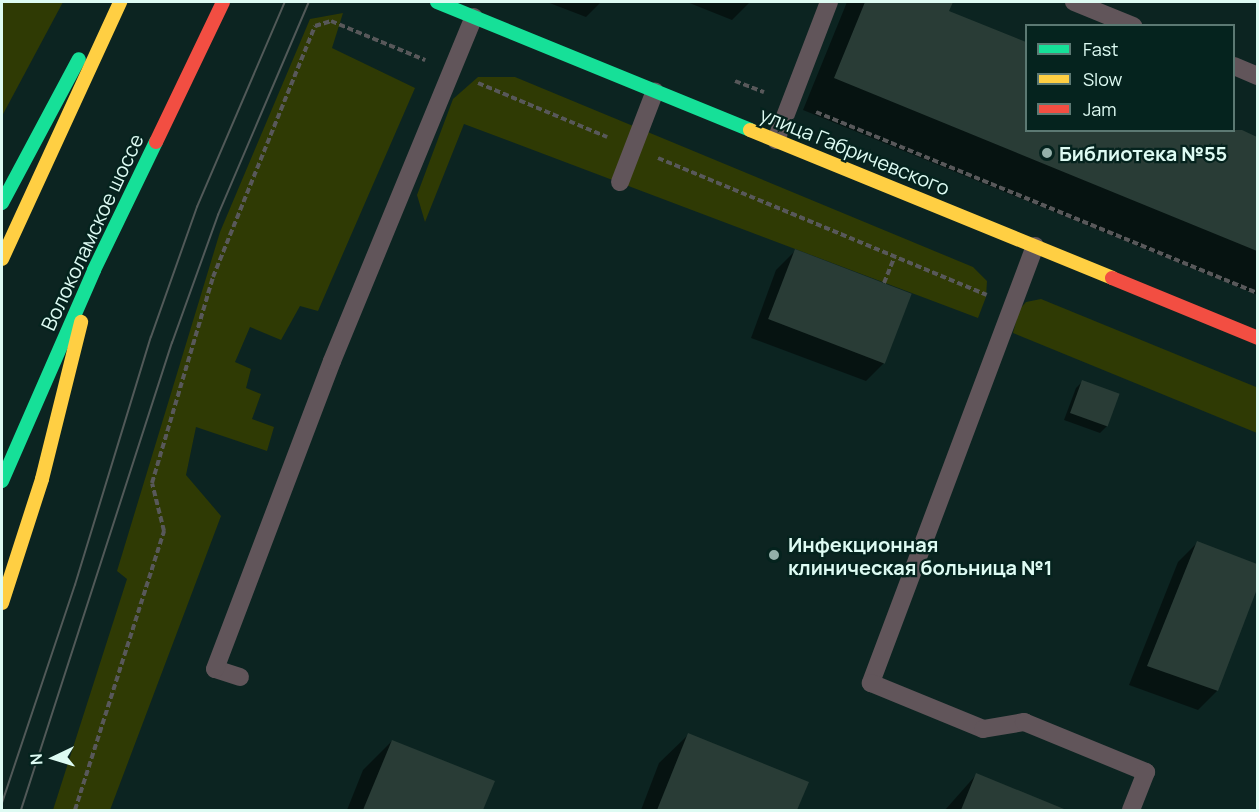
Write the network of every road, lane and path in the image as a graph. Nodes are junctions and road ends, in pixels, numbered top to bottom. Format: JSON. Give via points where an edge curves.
{"nodes":[{"id":1,"x":110,"y":2,"type":"edge"},
{"id":2,"x":120,"y":2,"type":"edge"},
{"id":3,"x":224,"y":2,"type":"edge"},
{"id":4,"x":437,"y":2,"type":"edge"},
{"id":5,"x":829,"y":2,"type":"edge"},
{"id":6,"x":1074,"y":2,"type":"edge"},
{"id":7,"x":474,"y":17,"type":"junction"},
{"id":8,"x":1128,"y":24,"type":"edge"},
{"id":9,"x":1235,"y":67,"type":"edge"},
{"id":10,"x":452,"y":70,"type":"junction"},
{"id":11,"x":1257,"y":76,"type":"edge"},
{"id":12,"x":726,"y":78,"type":"dead end"},
{"id":13,"x":655,"y":91,"type":"junction"},
{"id":14,"x":790,"y":102,"type":"junction"},
{"id":15,"x":776,"y":140,"type":"junction"},
{"id":16,"x":633,"y":148,"type":"junction"},
{"id":17,"x":620,"y":182,"type":"dead end"},
{"id":18,"x":2,"y":203,"type":"edge"},
{"id":19,"x":1035,"y":246,"type":"junction"},
{"id":20,"x":895,"y":256,"type":"junction"},
{"id":21,"x":2,"y":259,"type":"edge"},
{"id":22,"x":94,"y":270,"type":"junction"},
{"id":23,"x":884,"y":283,"type":"dead end"},
{"id":24,"x":1257,"y":293,"type":"edge"},
{"id":25,"x":1011,"y":305,"type":"junction"},
{"id":26,"x":1257,"y":338,"type":"edge"},
{"id":27,"x":2,"y":481,"type":"edge"},
{"id":28,"x":2,"y":603,"type":"edge"},
{"id":29,"x":240,"y":677,"type":"dead end"},
{"id":30,"x":75,"y":810,"type":"edge"},
{"id":31,"x":1131,"y":810,"type":"edge"}],
"edges":[{"from":1,"to":18,"type":"street"},
{"from":2,"to":21,"type":"street"},
{"from":3,"to":22,"type":"street","name":"Волоколамское шоссе"},
{"from":4,"to":7,"type":"street","name":"улица Габричевского"},
{"from":5,"to":14,"type":"lane"},
{"from":6,"to":8,"type":"lane"},
{"from":7,"to":10,"type":"lane"},
{"from":7,"to":13,"type":"street","name":"улица Габричевского"},
{"from":9,"to":11,"type":"lane"},
{"from":10,"to":16,"type":"path"},
{"from":10,"to":29,"type":"lane","via":[[332,361],[215,669]]},
{"from":10,"to":30,"type":"path","via":[[331,21],[315,26],[213,276],[152,483],[164,531]]},
{"from":12,"to":14,"type":"path"},
{"from":13,"to":15,"type":"street","name":"улица Габричевского"},
{"from":13,"to":16,"type":"lane"},
{"from":14,"to":15,"type":"lane"},
{"from":14,"to":24,"type":"path"},
{"from":15,"to":19,"type":"street","name":"улица Габричевского"},
{"from":16,"to":17,"type":"lane"},
{"from":16,"to":20,"type":"path"},
{"from":19,"to":25,"type":"lane"},
{"from":19,"to":26,"type":"street","name":"улица Габричевского"},
{"from":20,"to":23,"type":"path"},
{"from":20,"to":25,"type":"path"},
{"from":22,"to":27,"type":"street","name":"Волоколамское шоссе"},
{"from":22,"to":28,"type":"street","via":[[42,479]]},
{"from":25,"to":31,"type":"lane","via":[[871,683],[983,729],[1024,722],[1146,772]]}]}
